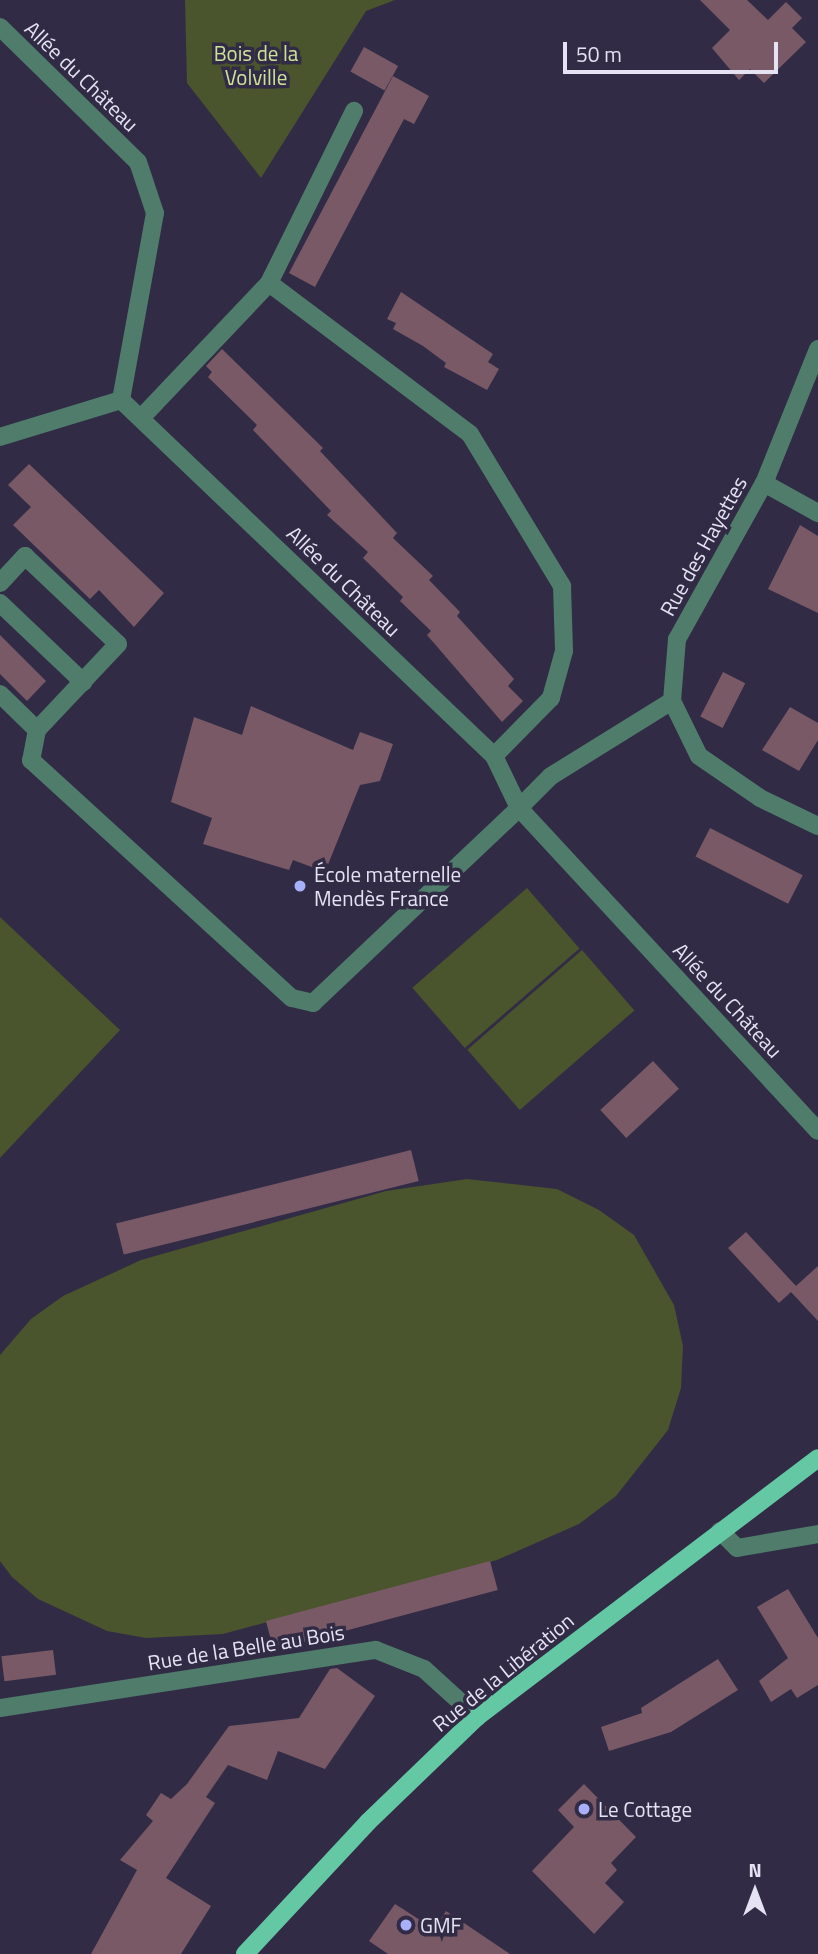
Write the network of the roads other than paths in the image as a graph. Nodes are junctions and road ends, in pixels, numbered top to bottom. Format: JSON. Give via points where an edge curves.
{"nodes":[{"id":1,"x":0,"y":27,"type":"edge"},
{"id":2,"x":354,"y":111,"type":"dead end"},
{"id":3,"x":269,"y":283,"type":"junction"},
{"id":4,"x":818,"y":349,"type":"edge"},
{"id":5,"x":121,"y":400,"type":"junction"},
{"id":6,"x":141,"y":418,"type":"junction"},
{"id":7,"x":0,"y":438,"type":"edge"},
{"id":8,"x":764,"y":483,"type":"junction"},
{"id":9,"x":818,"y":513,"type":"edge"},
{"id":10,"x":0,"y":583,"type":"edge"},
{"id":11,"x":0,"y":603,"type":"edge"},
{"id":12,"x":83,"y":681,"type":"junction"},
{"id":13,"x":0,"y":694,"type":"edge"},
{"id":14,"x":672,"y":701,"type":"junction"},
{"id":15,"x":37,"y":730,"type":"junction"},
{"id":16,"x":494,"y":756,"type":"junction"},
{"id":17,"x":519,"y":808,"type":"junction"},
{"id":18,"x":818,"y":826,"type":"edge"},
{"id":19,"x":818,"y":1131,"type":"edge"},
{"id":20,"x":818,"y":1458,"type":"edge"},
{"id":21,"x":720,"y":1531,"type":"junction"},
{"id":22,"x":818,"y":1534,"type":"edge"},
{"id":23,"x":0,"y":1708,"type":"edge"},
{"id":24,"x":477,"y":1717,"type":"junction"},
{"id":25,"x":245,"y":1954,"type":"edge"}],
"edges":[{"from":1,"to":5,"type":"street","name":"Allée du Château","via":[[138,162],[155,213]]},
{"from":2,"to":3,"type":"street"},
{"from":3,"to":6,"type":"street"},
{"from":3,"to":16,"type":"street","via":[[470,434],[562,586],[564,651],[551,698]]},
{"from":4,"to":8,"type":"street","name":"Rue des Hayettes"},
{"from":5,"to":6,"type":"street","name":"Allée du Château"},
{"from":5,"to":7,"type":"street"},
{"from":6,"to":16,"type":"street","name":"Allée du Château"},
{"from":8,"to":9,"type":"street"},
{"from":8,"to":14,"type":"street","name":"Rue des Hayettes","via":[[677,639]]},
{"from":10,"to":12,"type":"street","via":[[25,556],[118,644]]},
{"from":11,"to":12,"type":"street"},
{"from":12,"to":15,"type":"street"},
{"from":13,"to":15,"type":"street"},
{"from":14,"to":17,"type":"street","via":[[551,776]]},
{"from":14,"to":18,"type":"street","via":[[699,756],[760,797]]},
{"from":15,"to":17,"type":"street","via":[[30,760],[292,998],[313,1003]]},
{"from":16,"to":17,"type":"street","name":"Allée du Château"},
{"from":17,"to":19,"type":"street","name":"Allée du Château"},
{"from":20,"to":21,"type":"main road","name":"Rue de la Libération"},
{"from":21,"to":22,"type":"street","via":[[737,1548]]},
{"from":21,"to":24,"type":"main road","name":"Rue de la Libération"},
{"from":23,"to":24,"type":"street","name":"Rue de la Belle au Bois","via":[[376,1650],[424,1668]]},
{"from":24,"to":25,"type":"main road","name":"Rue de la Libération","via":[[359,1831]]}]}
